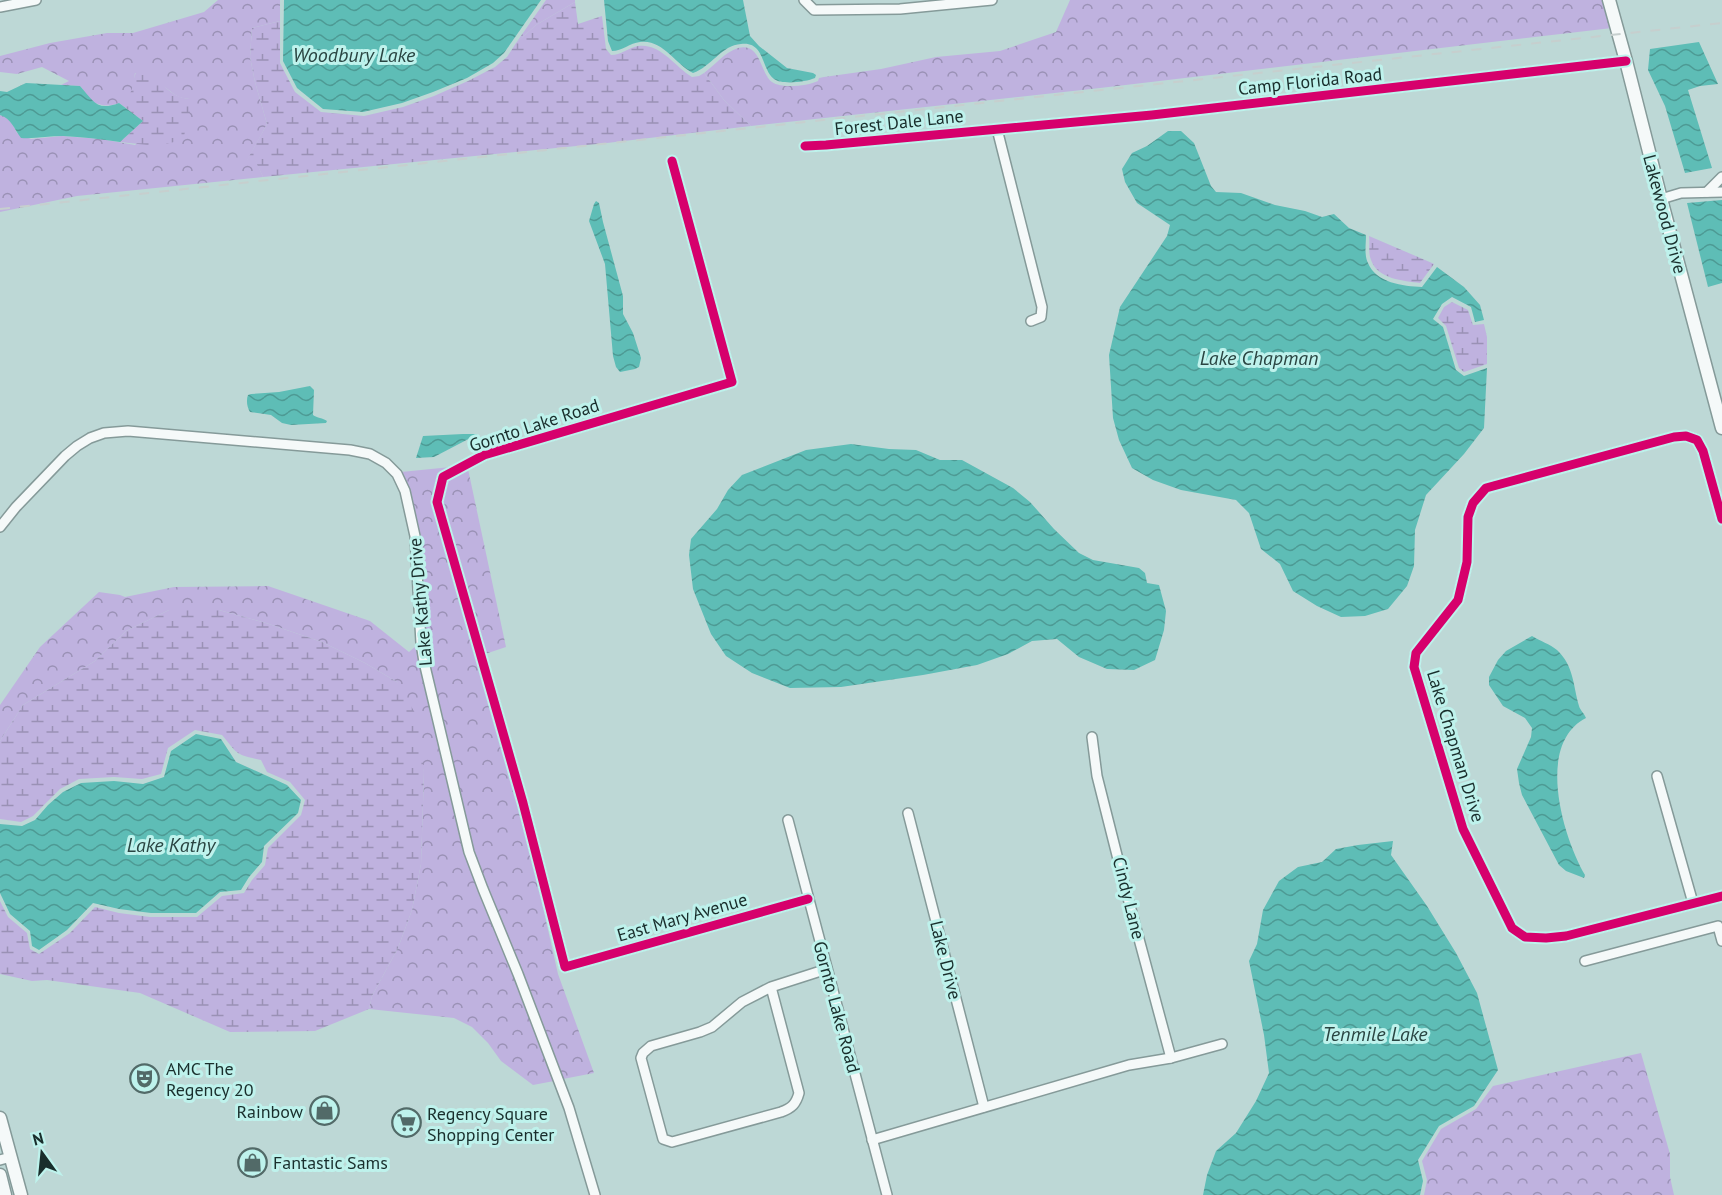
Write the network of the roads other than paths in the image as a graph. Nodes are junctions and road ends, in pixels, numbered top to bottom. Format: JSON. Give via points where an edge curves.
{"nodes":[{"id":1,"x":36,"y":0,"type":"edge"},
{"id":2,"x":804,"y":0,"type":"edge"},
{"id":3,"x":992,"y":0,"type":"edge"},
{"id":4,"x":1609,"y":0,"type":"edge"},
{"id":5,"x":900,"y":4,"type":"edge"},
{"id":6,"x":0,"y":8,"type":"edge"},
{"id":7,"x":1626,"y":62,"type":"junction"},
{"id":8,"x":997,"y":129,"type":"junction"},
{"id":9,"x":805,"y":146,"type":"dead end"},
{"id":10,"x":672,"y":161,"type":"dead end"},
{"id":11,"x":1722,"y":177,"type":"edge"},
{"id":12,"x":1707,"y":192,"type":"junction"},
{"id":13,"x":1722,"y":192,"type":"edge"},
{"id":14,"x":1660,"y":199,"type":"junction"},
{"id":15,"x":1031,"y":321,"type":"dead end"},
{"id":16,"x":1722,"y":428,"type":"edge"},
{"id":17,"x":16,"y":507,"type":"junction"},
{"id":18,"x":0,"y":515,"type":"edge"},
{"id":19,"x":1722,"y":519,"type":"edge"},
{"id":20,"x":0,"y":527,"type":"edge"},
{"id":21,"x":1092,"y":737,"type":"dead end"},
{"id":22,"x":1657,"y":776,"type":"dead end"},
{"id":23,"x":908,"y":813,"type":"dead end"},
{"id":24,"x":788,"y":820,"type":"dead end"},
{"id":25,"x":1722,"y":896,"type":"edge"},
{"id":26,"x":807,"y":899,"type":"junction"},
{"id":27,"x":1693,"y":903,"type":"junction"},
{"id":28,"x":1722,"y":941,"type":"edge"},
{"id":29,"x":1585,"y":961,"type":"dead end"},
{"id":30,"x":565,"y":967,"type":"joint"},
{"id":31,"x":826,"y":969,"type":"junction"},
{"id":32,"x":771,"y":987,"type":"junction"},
{"id":33,"x":1222,"y":1044,"type":"dead end"},
{"id":34,"x":1171,"y":1058,"type":"junction"},
{"id":35,"x":984,"y":1107,"type":"junction"},
{"id":36,"x":0,"y":1118,"type":"edge"},
{"id":37,"x":872,"y":1140,"type":"junction"},
{"id":38,"x":5,"y":1158,"type":"edge"},
{"id":39,"x":0,"y":1175,"type":"edge"},
{"id":40,"x":5,"y":1195,"type":"edge"},
{"id":41,"x":21,"y":1195,"type":"edge"},
{"id":42,"x":595,"y":1195,"type":"edge"},
{"id":43,"x":887,"y":1195,"type":"edge"}],
"edges":[{"from":1,"to":6,"type":"street"},
{"from":2,"to":5,"type":"street","via":[[814,10]]},
{"from":3,"to":5,"type":"street"},
{"from":4,"to":7,"type":"street","name":"Lakewood Drive"},
{"from":7,"to":8,"type":"street","name":"Camp Florida Road"},
{"from":7,"to":14,"type":"street","name":"Lakewood Drive"},
{"from":8,"to":9,"type":"street","name":"Forest Dale Lane"},
{"from":8,"to":15,"type":"street","via":[[1042,307],[1041,317]]},
{"from":10,"to":30,"type":"street","name":"Gornto Lake Road","via":[[732,382],[484,455],[443,477],[437,502],[523,803]]},
{"from":11,"to":12,"type":"street"},
{"from":12,"to":13,"type":"street"},
{"from":12,"to":14,"type":"street"},
{"from":14,"to":16,"type":"street","name":"Lakewood Drive"},
{"from":17,"to":18,"type":"street","name":"Lake Kathy Drive"},
{"from":17,"to":20,"type":"street","name":"Lake Kathy Drive"},
{"from":17,"to":42,"type":"street","name":"Lake Kathy Drive","via":[[77,446],[97,435],[116,431],[350,450],[370,453],[393,469],[403,486],[414,525],[424,662],[469,852],[569,1108]]},
{"from":19,"to":27,"type":"street","name":"Lake Chapman Drive","via":[[1703,451],[1697,440],[1686,436],[1486,488],[1473,503],[1468,517],[1467,562],[1458,600],[1416,653],[1414,667],[1463,829],[1512,928],[1525,937],[1566,936]]},
{"from":21,"to":34,"type":"street","name":"Cindy Lane","via":[[1097,776]]},
{"from":22,"to":27,"type":"street"},
{"from":23,"to":35,"type":"street","name":"Lake Drive"},
{"from":24,"to":26,"type":"street","name":"Gornto Lake Road"},
{"from":25,"to":27,"type":"street","name":"Lake Chapman Drive"},
{"from":26,"to":30,"type":"street","name":"East Mary Avenue"},
{"from":26,"to":31,"type":"street","name":"Gornto Lake Road"},
{"from":28,"to":29,"type":"street","via":[[1718,926]]},
{"from":31,"to":32,"type":"street"},
{"from":31,"to":37,"type":"street","name":"Gornto Lake Road"},
{"from":32,"to":32,"type":"street","via":[[742,1002],[712,1027],[651,1046],[643,1053],[641,1059],[663,1139],[672,1142],[781,1112],[796,1103],[799,1093]]},
{"from":33,"to":34,"type":"street"},
{"from":34,"to":35,"type":"street","via":[[1129,1065]]},
{"from":35,"to":37,"type":"street"},
{"from":36,"to":38,"type":"street"},
{"from":37,"to":43,"type":"street","name":"Gornto Lake Road"},
{"from":38,"to":41,"type":"street"},
{"from":39,"to":40,"type":"street"}]}
